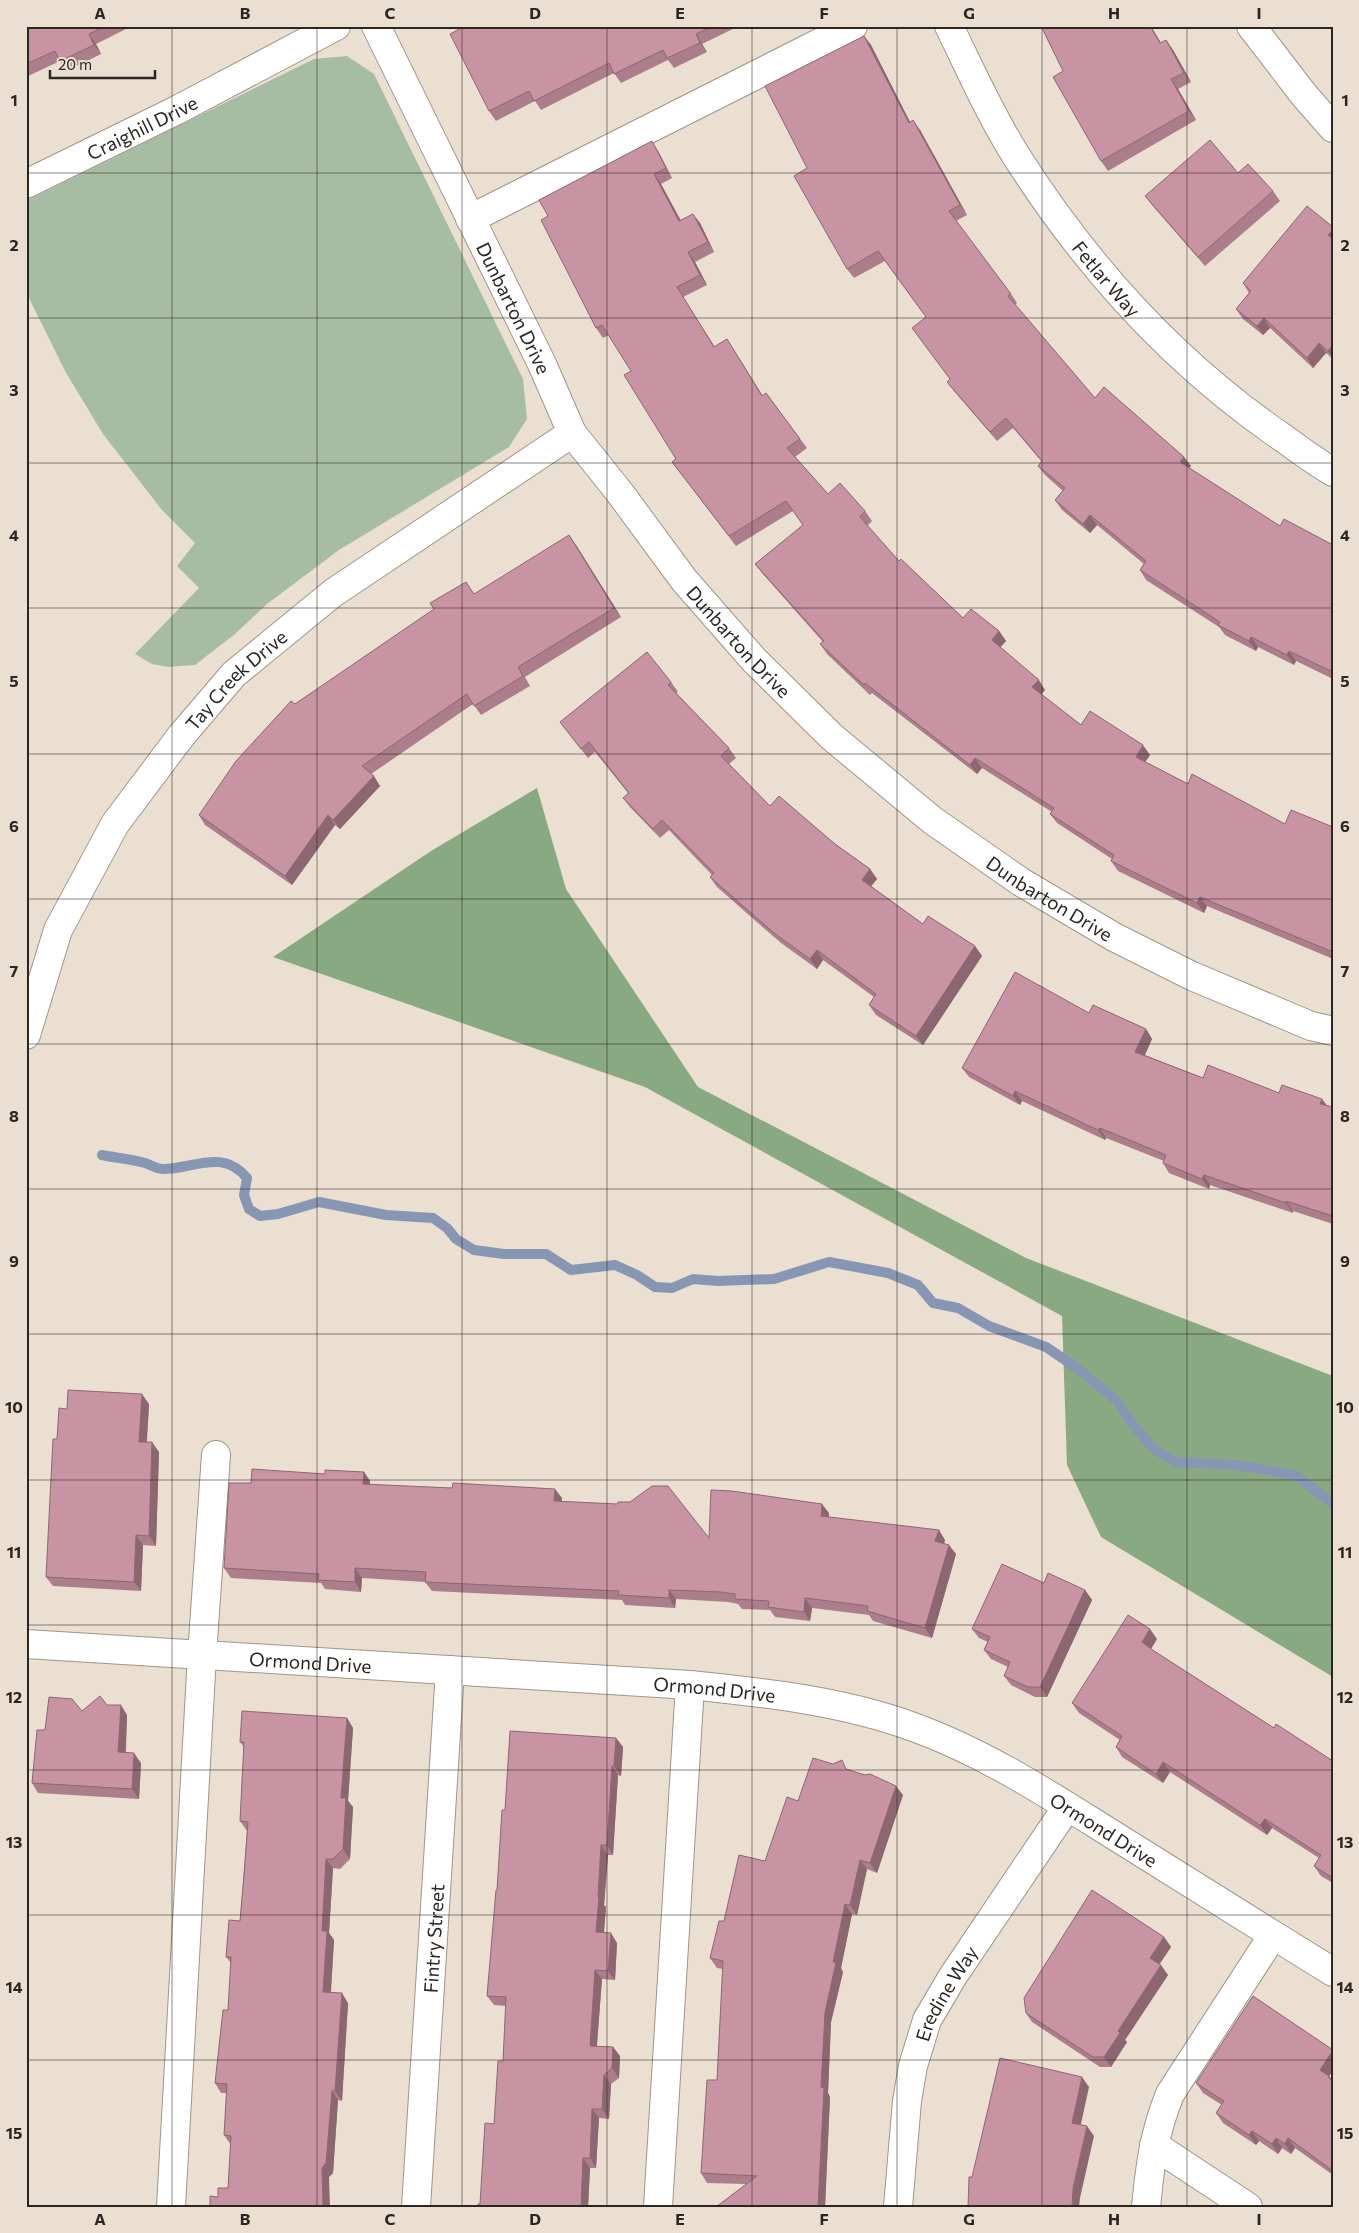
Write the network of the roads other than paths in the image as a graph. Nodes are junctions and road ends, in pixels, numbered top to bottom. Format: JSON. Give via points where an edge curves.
{"nodes":[{"id":1,"x":336,"y":26,"type":"edge"},
{"id":2,"x":376,"y":26,"type":"edge"},
{"id":3,"x":854,"y":26,"type":"edge"},
{"id":4,"x":949,"y":26,"type":"edge"},
{"id":5,"x":1251,"y":26,"type":"edge"},
{"id":6,"x":1333,"y":128,"type":"edge"},
{"id":7,"x":26,"y":184,"type":"edge"},
{"id":8,"x":470,"y":219,"type":"junction"},
{"id":9,"x":572,"y":433,"type":"junction"},
{"id":10,"x":1333,"y":472,"type":"edge"},
{"id":11,"x":1333,"y":1031,"type":"edge"},
{"id":12,"x":26,"y":1035,"type":"edge"},
{"id":13,"x":216,"y":1455,"type":"dead end"},
{"id":14,"x":26,"y":1644,"type":"edge"},
{"id":15,"x":202,"y":1655,"type":"junction"},
{"id":16,"x":450,"y":1670,"type":"junction"},
{"id":17,"x":690,"y":1685,"type":"junction"},
{"id":18,"x":1067,"y":1807,"type":"junction"},
{"id":19,"x":1273,"y":1934,"type":"junction"},
{"id":20,"x":1333,"y":1972,"type":"edge"},
{"id":21,"x":1154,"y":2145,"type":"junction"},
{"id":22,"x":170,"y":2207,"type":"edge"},
{"id":23,"x":416,"y":2207,"type":"edge"},
{"id":24,"x":658,"y":2207,"type":"edge"},
{"id":25,"x":898,"y":2207,"type":"edge"},
{"id":26,"x":1146,"y":2207,"type":"edge"},
{"id":27,"x":1248,"y":2207,"type":"edge"}],
"edges":[{"from":1,"to":7,"type":"street","name":"Craighill Drive","via":[[177,110]]},
{"from":2,"to":8,"type":"street","name":"Dunbarton Drive"},
{"from":3,"to":8,"type":"street"},
{"from":4,"to":10,"type":"street","name":"Fetlar Way","via":[[1014,152],[1053,212],[1118,294],[1178,356],[1245,412]]},
{"from":5,"to":6,"type":"street"},
{"from":8,"to":9,"type":"street","name":"Dunbarton Drive","via":[[542,364]]},
{"from":9,"to":11,"type":"street","name":"Dunbarton Drive","via":[[684,580],[755,661],[832,737],[932,820],[1021,882],[1114,937],[1192,976],[1311,1026]]},
{"from":9,"to":12,"type":"street","name":"Tay Creek Drive","via":[[333,593],[234,674],[181,736],[115,824],[58,930]]},
{"from":13,"to":15,"type":"street"},
{"from":14,"to":15,"type":"street","name":"Ormond Drive"},
{"from":15,"to":16,"type":"street","name":"Ormond Drive"},
{"from":15,"to":22,"type":"street"},
{"from":16,"to":17,"type":"street","name":"Ormond Drive"},
{"from":16,"to":23,"type":"street","name":"Fintry Street"},
{"from":17,"to":18,"type":"street","name":"Ormond Drive","via":[[789,1695],[915,1727],[970,1750]]},
{"from":17,"to":24,"type":"street"},
{"from":18,"to":19,"type":"street","name":"Ormond Drive"},
{"from":18,"to":25,"type":"street","name":"Eredine Way","via":[[927,2020],[913,2066],[907,2101]]},
{"from":19,"to":20,"type":"street","name":"Ormond Drive"},
{"from":19,"to":21,"type":"street","via":[[1170,2094],[1159,2120]]},
{"from":21,"to":26,"type":"street"},
{"from":21,"to":27,"type":"street"}]}
